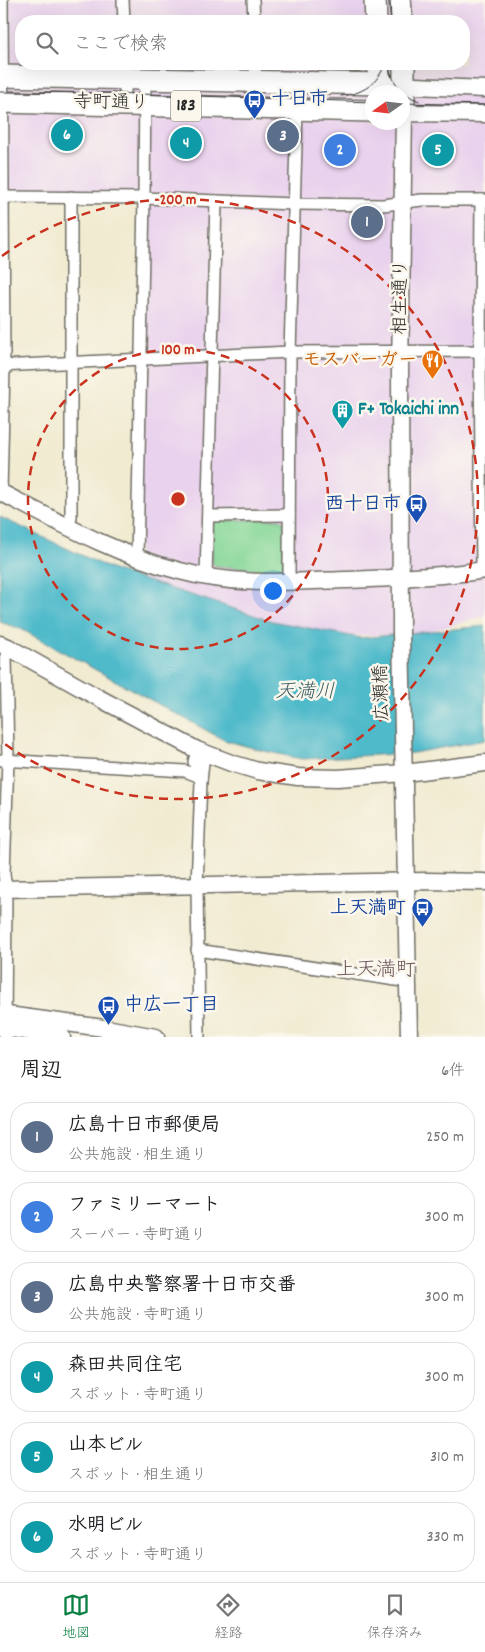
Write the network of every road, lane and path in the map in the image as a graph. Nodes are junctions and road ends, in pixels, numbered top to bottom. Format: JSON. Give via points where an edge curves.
{"nodes":[{"id":1,"x":2,"y":0,"type":"edge"},
{"id":2,"x":123,"y":0,"type":"edge"},
{"id":3,"x":253,"y":0,"type":"edge"},
{"id":4,"x":375,"y":0,"type":"edge"},
{"id":5,"x":400,"y":0,"type":"edge"},
{"id":6,"x":124,"y":15,"type":"edge"},
{"id":7,"x":254,"y":15,"type":"edge"},
{"id":8,"x":376,"y":15,"type":"edge"},
{"id":9,"x":401,"y":15,"type":"edge"},
{"id":10,"x":399,"y":70,"type":"edge"},
{"id":11,"x":256,"y":73,"type":"edge"},
{"id":12,"x":131,"y":74,"type":"edge"},
{"id":13,"x":1,"y":76,"type":"edge"},
{"id":14,"x":388,"y":82,"type":"edge"},
{"id":15,"x":485,"y":89,"type":"edge"},
{"id":16,"x":2,"y":102,"type":"edge"},
{"id":17,"x":135,"y":105,"type":"junction"},
{"id":18,"x":296,"y":109,"type":"junction"},
{"id":19,"x":365,"y":111,"type":"edge"},
{"id":20,"x":410,"y":112,"type":"edge"},
{"id":21,"x":485,"y":114,"type":"edge"},
{"id":22,"x":403,"y":130,"type":"edge"},
{"id":23,"x":2,"y":197,"type":"edge"},
{"id":24,"x":71,"y":197,"type":"junction"},
{"id":25,"x":144,"y":198,"type":"junction"},
{"id":26,"x":483,"y":200,"type":"edge"},
{"id":27,"x":216,"y":201,"type":"junction"},
{"id":28,"x":403,"y":203,"type":"junction"},
{"id":29,"x":295,"y":204,"type":"junction"},
{"id":30,"x":482,"y":351,"type":"edge"},
{"id":31,"x":290,"y":352,"type":"junction"},
{"id":32,"x":400,"y":353,"type":"junction"},
{"id":33,"x":213,"y":356,"type":"junction"},
{"id":34,"x":141,"y":359,"type":"junction"},
{"id":35,"x":72,"y":362,"type":"junction"},
{"id":36,"x":2,"y":366,"type":"edge"},
{"id":37,"x":0,"y":493,"type":"edge"},
{"id":38,"x":289,"y":515,"type":"junction"},
{"id":39,"x":208,"y":516,"type":"junction"},
{"id":40,"x":68,"y":527,"type":"junction"},
{"id":41,"x":137,"y":558,"type":"junction"},
{"id":42,"x":484,"y":570,"type":"edge"},
{"id":43,"x":206,"y":577,"type":"junction"},
{"id":44,"x":401,"y":578,"type":"junction"},
{"id":45,"x":289,"y":582,"type":"junction"},
{"id":46,"x":401,"y":630,"type":"joint"},
{"id":47,"x":4,"y":645,"type":"edge"},
{"id":48,"x":199,"y":756,"type":"junction"},
{"id":49,"x":4,"y":760,"type":"edge"},
{"id":50,"x":485,"y":763,"type":"edge"},
{"id":51,"x":185,"y":771,"type":"junction"},
{"id":52,"x":404,"y":773,"type":"junction"},
{"id":53,"x":201,"y":781,"type":"junction"},
{"id":54,"x":406,"y":882,"type":"junction"},
{"id":55,"x":485,"y":882,"type":"edge"},
{"id":56,"x":197,"y":886,"type":"junction"},
{"id":57,"x":3,"y":889,"type":"edge"},
{"id":58,"x":197,"y":950,"type":"junction"},
{"id":59,"x":409,"y":982,"type":"junction"},
{"id":60,"x":3,"y":1024,"type":"edge"},
{"id":61,"x":62,"y":1037,"type":"edge"},
{"id":62,"x":156,"y":1037,"type":"edge"},
{"id":63,"x":199,"y":1037,"type":"edge"},
{"id":64,"x":409,"y":1037,"type":"edge"}],
"edges":[{"from":1,"to":13,"type":"street"},
{"from":2,"to":6,"type":"street"},
{"from":3,"to":7,"type":"street"},
{"from":4,"to":8,"type":"highway"},
{"from":5,"to":9,"type":"highway"},
{"from":10,"to":14,"type":"highway","name":"相生通り"},
{"from":11,"to":12,"type":"highway","name":"寺町通り","number":"183"},
{"from":11,"to":14,"type":"highway","name":"寺町通り","number":"183"},
{"from":12,"to":13,"type":"highway","name":"寺町通り","number":"183"},
{"from":12,"to":17,"type":"street"},
{"from":12,"to":17,"type":"street"},
{"from":13,"to":16,"type":"street"},
{"from":14,"to":15,"type":"street"},
{"from":16,"to":17,"type":"highway","name":"寺町通り","number":"183"},
{"from":16,"to":23,"type":"street"},
{"from":17,"to":18,"type":"highway","name":"寺町通り","number":"183"},
{"from":17,"to":25,"type":"street"},
{"from":18,"to":19,"type":"highway","name":"寺町通り","number":"183"},
{"from":18,"to":29,"type":"street"},
{"from":20,"to":21,"type":"street"},
{"from":22,"to":28,"type":"street","name":"相生通り"},
{"from":23,"to":24,"type":"street"},
{"from":23,"to":36,"type":"street"},
{"from":24,"to":25,"type":"street"},
{"from":24,"to":35,"type":"street"},
{"from":25,"to":27,"type":"street"},
{"from":25,"to":34,"type":"street"},
{"from":26,"to":28,"type":"street"},
{"from":26,"to":30,"type":"street"},
{"from":27,"to":29,"type":"street"},
{"from":27,"to":33,"type":"street"},
{"from":28,"to":29,"type":"street"},
{"from":28,"to":32,"type":"street","name":"相生通り"},
{"from":29,"to":31,"type":"street"},
{"from":30,"to":32,"type":"street"},
{"from":30,"to":42,"type":"street"},
{"from":31,"to":32,"type":"street"},
{"from":31,"to":33,"type":"street"},
{"from":31,"to":38,"type":"street"},
{"from":32,"to":44,"type":"street","name":"相生通り"},
{"from":33,"to":34,"type":"street"},
{"from":33,"to":39,"type":"street"},
{"from":34,"to":35,"type":"street"},
{"from":34,"to":41,"type":"street"},
{"from":35,"to":36,"type":"street"},
{"from":35,"to":40,"type":"street","via":[[71,518]]},
{"from":36,"to":37,"type":"street"},
{"from":37,"to":40,"type":"street"},
{"from":38,"to":39,"type":"street"},
{"from":38,"to":45,"type":"street"},
{"from":39,"to":43,"type":"street"},
{"from":40,"to":41,"type":"street"},
{"from":41,"to":43,"type":"street"},
{"from":42,"to":44,"type":"street"},
{"from":43,"to":45,"type":"street"},
{"from":44,"to":45,"type":"street"},
{"from":44,"to":46,"type":"street","name":"相生通り"},
{"from":46,"to":52,"type":"street","name":"広瀬橋"},
{"from":47,"to":48,"type":"street"},
{"from":47,"to":49,"type":"street"},
{"from":48,"to":51,"type":"street"},
{"from":48,"to":52,"type":"street","via":[[298,777],[338,778]]},
{"from":48,"to":53,"type":"street"},
{"from":49,"to":51,"type":"street"},
{"from":49,"to":57,"type":"street"},
{"from":50,"to":52,"type":"street"},
{"from":51,"to":53,"type":"street","via":[[198,776]]},
{"from":52,"to":54,"type":"street","name":"広瀬橋"},
{"from":53,"to":56,"type":"street"},
{"from":54,"to":55,"type":"street"},
{"from":54,"to":56,"type":"street"},
{"from":54,"to":59,"type":"street","name":"広瀬橋"},
{"from":56,"to":57,"type":"street"},
{"from":56,"to":58,"type":"street"},
{"from":57,"to":60,"type":"street"},
{"from":58,"to":59,"type":"street"},
{"from":58,"to":63,"type":"street"},
{"from":59,"to":64,"type":"street","name":"広瀬橋"},
{"from":60,"to":61,"type":"street"},
{"from":60,"to":62,"type":"street","via":[[111,1029]]}]}
